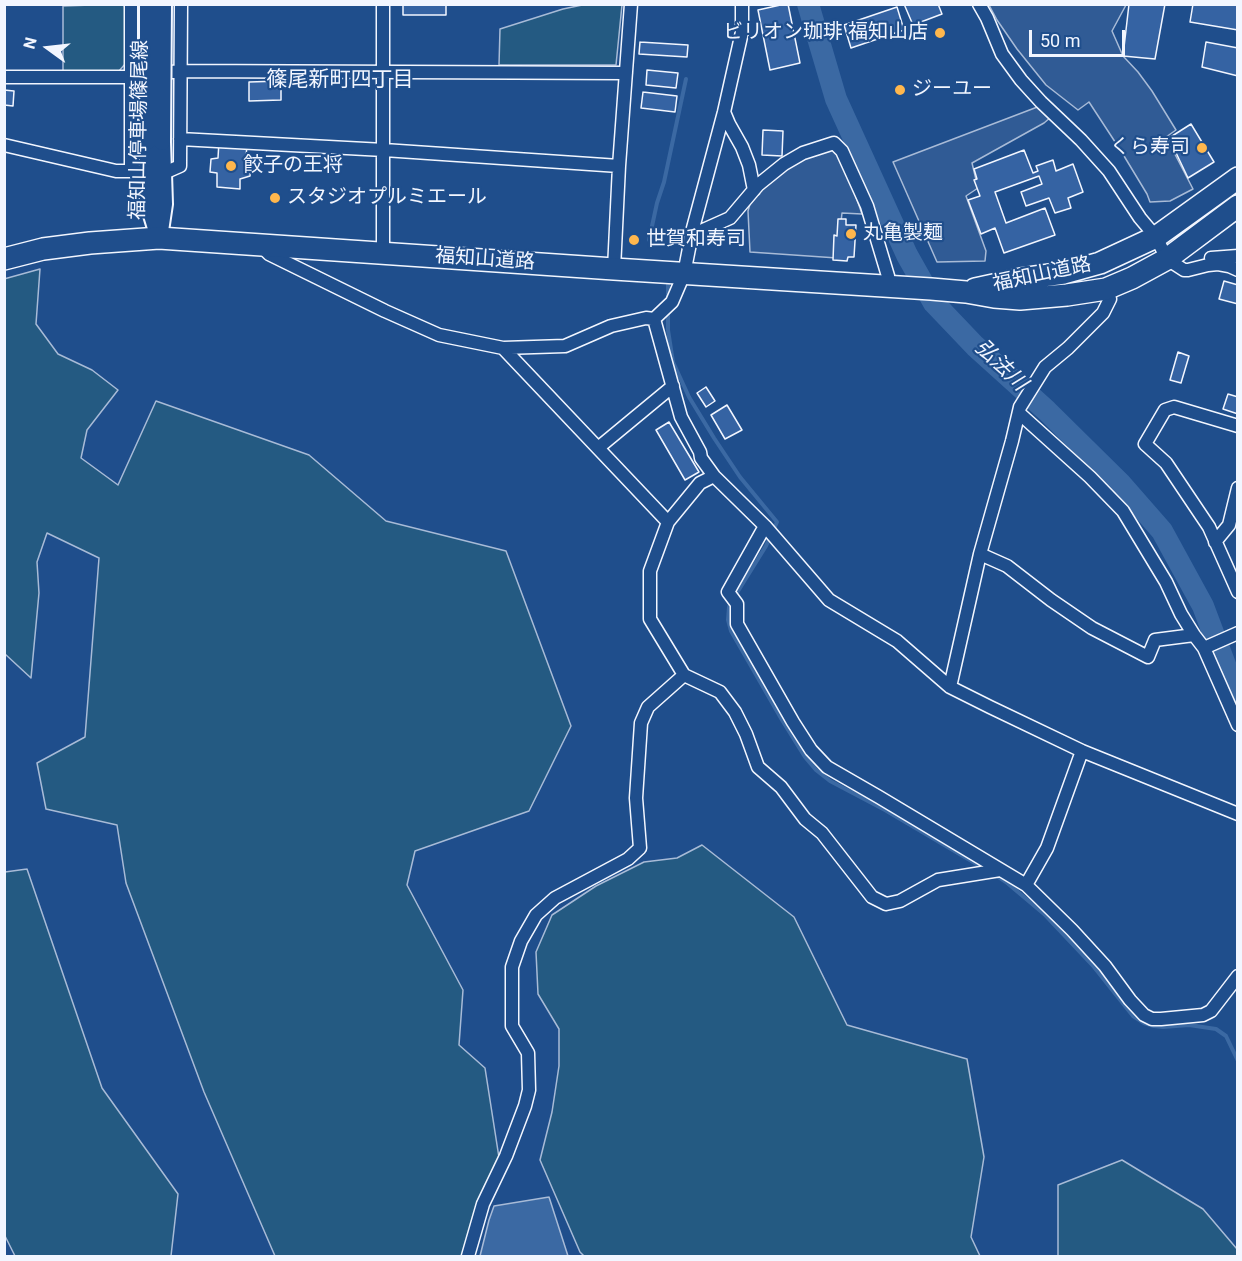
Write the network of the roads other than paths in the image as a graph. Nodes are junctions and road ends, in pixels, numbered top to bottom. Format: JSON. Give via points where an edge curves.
{"nodes":[{"id":1,"x":131,"y":4,"type":"edge"},
{"id":2,"x":148,"y":4,"type":"edge"},
{"id":3,"x":163,"y":4,"type":"edge"},
{"id":4,"x":181,"y":4,"type":"edge"},
{"id":5,"x":383,"y":4,"type":"edge"},
{"id":6,"x":631,"y":4,"type":"edge"},
{"id":7,"x":742,"y":4,"type":"edge"},
{"id":8,"x":979,"y":4,"type":"edge"},
{"id":9,"x":180,"y":71,"type":"junction"},
{"id":10,"x":384,"y":71,"type":"junction"},
{"id":11,"x":626,"y":73,"type":"junction"},
{"id":12,"x":4,"y":77,"type":"edge"},
{"id":13,"x":131,"y":77,"type":"junction"},
{"id":14,"x":724,"y":112,"type":"junction"},
{"id":15,"x":180,"y":139,"type":"junction"},
{"id":16,"x":155,"y":141,"type":"junction"},
{"id":17,"x":4,"y":146,"type":"edge"},
{"id":18,"x":384,"y":150,"type":"junction"},
{"id":19,"x":619,"y":166,"type":"junction"},
{"id":20,"x":148,"y":172,"type":"junction"},
{"id":21,"x":1238,"y":178,"type":"edge"},
{"id":22,"x":754,"y":190,"type":"junction"},
{"id":23,"x":1238,"y":206,"type":"edge"},
{"id":24,"x":692,"y":235,"type":"junction"},
{"id":25,"x":1156,"y":237,"type":"junction"},
{"id":26,"x":159,"y":238,"type":"junction"},
{"id":27,"x":259,"y":244,"type":"junction"},
{"id":28,"x":383,"y":253,"type":"junction"},
{"id":29,"x":1238,"y":256,"type":"edge"},
{"id":30,"x":4,"y":259,"type":"edge"},
{"id":31,"x":1167,"y":260,"type":"junction"},
{"id":32,"x":614,"y":269,"type":"junction"},
{"id":33,"x":1238,"y":270,"type":"edge"},
{"id":34,"x":684,"y":273,"type":"junction"},
{"id":35,"x":897,"y":288,"type":"junction"},
{"id":36,"x":1106,"y":289,"type":"junction"},
{"id":37,"x":966,"y":292,"type":"junction"},
{"id":38,"x":654,"y":319,"type":"junction"},
{"id":39,"x":503,"y":348,"type":"junction"},
{"id":40,"x":673,"y":386,"type":"junction"},
{"id":41,"x":1019,"y":413,"type":"junction"},
{"id":42,"x":1238,"y":426,"type":"edge"},
{"id":43,"x":598,"y":448,"type":"junction"},
{"id":44,"x":714,"y":476,"type":"junction"},
{"id":45,"x":1238,"y":488,"type":"edge"},
{"id":46,"x":668,"y":522,"type":"junction"},
{"id":47,"x":765,"y":526,"type":"junction"},
{"id":48,"x":1215,"y":542,"type":"junction"},
{"id":49,"x":980,"y":554,"type":"junction"},
{"id":50,"x":1238,"y":592,"type":"edge"},
{"id":51,"x":1238,"y":633,"type":"edge"},
{"id":52,"x":1194,"y":635,"type":"junction"},
{"id":53,"x":1204,"y":648,"type":"junction"},
{"id":54,"x":684,"y":675,"type":"junction"},
{"id":55,"x":950,"y":687,"type":"junction"},
{"id":56,"x":1238,"y":725,"type":"edge"},
{"id":57,"x":1082,"y":751,"type":"junction"},
{"id":58,"x":1238,"y":814,"type":"edge"},
{"id":59,"x":1000,"y":870,"type":"junction"},
{"id":60,"x":1026,"y":885,"type":"junction"},
{"id":61,"x":1238,"y":976,"type":"edge"},
{"id":62,"x":468,"y":1257,"type":"edge"}],
"edges":[{"from":1,"to":13,"type":"street"},
{"from":2,"to":16,"type":"main road","name":"福知山停車場篠尾線","bridge":true},
{"from":3,"to":16,"type":"main road","name":"福知山停車場篠尾線","bridge":true},
{"from":4,"to":9,"type":"street"},
{"from":5,"to":10,"type":"street"},
{"from":6,"to":11,"type":"street"},
{"from":7,"to":14,"type":"street","via":[[742,32]]},
{"from":8,"to":25,"type":"street","via":[[1002,54],[1021,80],[1109,171]]},
{"from":9,"to":10,"type":"street"},
{"from":9,"to":13,"type":"street"},
{"from":9,"to":15,"type":"street"},
{"from":10,"to":11,"type":"street"},
{"from":10,"to":18,"type":"street"},
{"from":11,"to":19,"type":"street"},
{"from":12,"to":13,"type":"street"},
{"from":13,"to":20,"type":"street"},
{"from":14,"to":22,"type":"street","via":[[749,165]]},
{"from":14,"to":24,"type":"street"},
{"from":15,"to":18,"type":"street"},
{"from":15,"to":20,"type":"street","via":[[180,166]]},
{"from":16,"to":20,"type":"main road","name":"福知山停車場篠尾線"},
{"from":17,"to":20,"type":"street","via":[[116,171]]},
{"from":18,"to":19,"type":"street"},
{"from":18,"to":28,"type":"street"},
{"from":19,"to":32,"type":"street"},
{"from":20,"to":26,"type":"main road","name":"福知山停車場篠尾線","via":[[164,204]]},
{"from":21,"to":25,"type":"highway","name":"福知山道路"},
{"from":22,"to":24,"type":"street","via":[[730,218]]},
{"from":22,"to":35,"type":"street","via":[[784,164],[834,143],[842,151],[867,206],[888,276]]},
{"from":23,"to":31,"type":"highway","name":"福知山道路"},
{"from":24,"to":34,"type":"street"},
{"from":25,"to":31,"type":"street"},
{"from":25,"to":37,"type":"highway","name":"福知山道路","via":[[1100,263]]},
{"from":26,"to":27,"type":"highway","name":"福知山道路"},
{"from":26,"to":30,"type":"highway","name":"福知山道路","via":[[44,249]]},
{"from":27,"to":28,"type":"highway","name":"福知山道路"},
{"from":27,"to":39,"type":"street","via":[[269,255],[428,331]]},
{"from":28,"to":32,"type":"highway","name":"福知山道路"},
{"from":29,"to":31,"type":"street","via":[[1204,259],[1190,265]]},
{"from":31,"to":33,"type":"street","via":[[1184,270],[1218,264]]},
{"from":31,"to":36,"type":"highway","name":"福知山道路"},
{"from":32,"to":34,"type":"highway","name":"福知山道路"},
{"from":34,"to":35,"type":"highway","name":"福知山道路"},
{"from":34,"to":38,"type":"street","via":[[672,302]]},
{"from":35,"to":37,"type":"highway","name":"福知山道路"},
{"from":36,"to":37,"type":"highway","name":"福知山道路","via":[[1020,299]]},
{"from":36,"to":41,"type":"street","via":[[1110,299],[1103,313],[1045,368]]},
{"from":38,"to":39,"type":"street","via":[[611,326],[565,346]]},
{"from":38,"to":40,"type":"street"},
{"from":39,"to":43,"type":"street"},
{"from":40,"to":43,"type":"street"},
{"from":40,"to":44,"type":"street","via":[[681,417]]},
{"from":41,"to":49,"type":"street"},
{"from":41,"to":52,"type":"street","via":[[1123,511]]},
{"from":42,"to":48,"type":"street","via":[[1174,407],[1165,410],[1145,444],[1166,463]]},
{"from":43,"to":46,"type":"street"},
{"from":44,"to":46,"type":"street","via":[[700,483]]},
{"from":44,"to":47,"type":"street"},
{"from":45,"to":48,"type":"street","via":[[1229,525]]},
{"from":46,"to":54,"type":"street","via":[[650,571],[650,620]]},
{"from":47,"to":55,"type":"street","via":[[828,600],[897,641]]},
{"from":47,"to":59,"type":"street","via":[[728,592],[737,604],[737,624],[811,750],[827,768]]},
{"from":48,"to":50,"type":"street"},
{"from":49,"to":52,"type":"street","via":[[1007,566],[1092,628],[1148,657],[1155,640]]},
{"from":49,"to":55,"type":"street"},
{"from":51,"to":53,"type":"street"},
{"from":52,"to":53,"type":"street"},
{"from":53,"to":56,"type":"street"},
{"from":54,"to":59,"type":"street","via":[[720,693],[735,712],[758,767],[822,833],[872,897],[886,904],[900,901],[938,880]]},
{"from":54,"to":62,"type":"street","via":[[648,707],[641,723],[636,798],[640,848],[555,898],[536,915],[521,941],[512,967],[512,1026],[528,1053],[529,1090],[506,1156],[483,1204]]},
{"from":55,"to":57,"type":"street"},
{"from":57,"to":58,"type":"street"},
{"from":57,"to":60,"type":"street","via":[[1047,848]]},
{"from":59,"to":60,"type":"street"},
{"from":60,"to":61,"type":"street","via":[[1105,966],[1144,1015],[1152,1019],[1211,1011]]}]}
